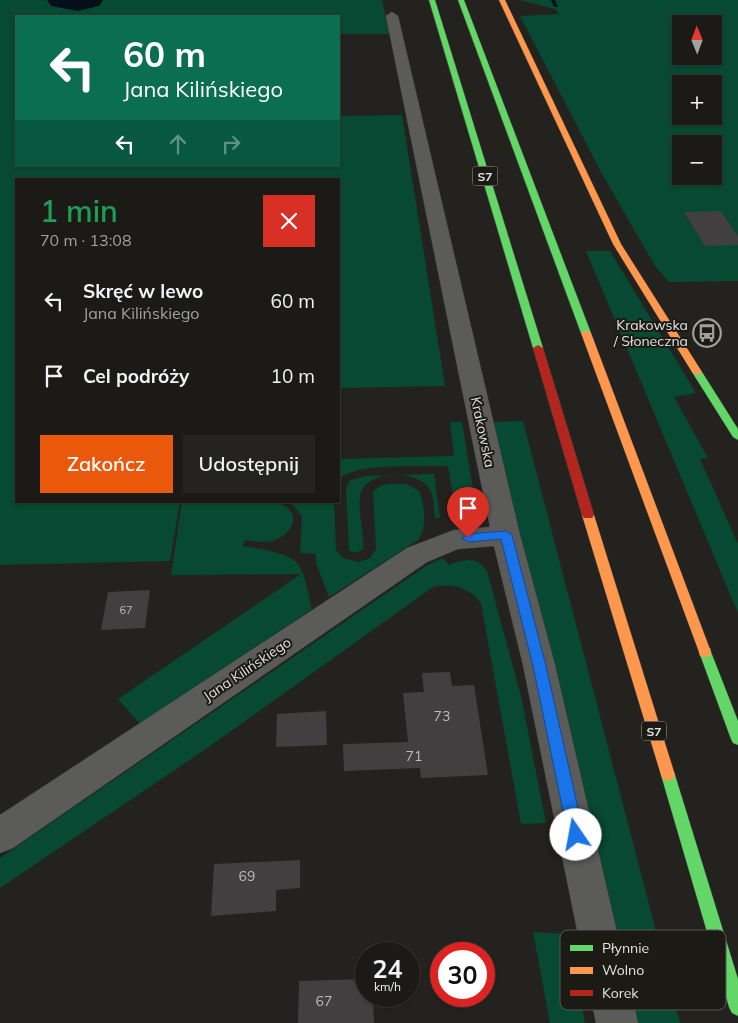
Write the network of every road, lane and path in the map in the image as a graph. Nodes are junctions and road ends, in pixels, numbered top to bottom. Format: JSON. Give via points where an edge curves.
{"nodes":[{"id":1,"x":432,"y":0,"type":"edge"},
{"id":2,"x":461,"y":0,"type":"edge"},
{"id":3,"x":503,"y":4,"type":"edge"},
{"id":4,"x":392,"y":16,"type":"dead end"},
{"id":5,"x":738,"y":437,"type":"edge"},
{"id":6,"x":506,"y":535,"type":"junction"},
{"id":7,"x":738,"y":739,"type":"edge"},
{"id":8,"x":0,"y":836,"type":"edge"},
{"id":9,"x":597,"y":930,"type":"edge"},
{"id":10,"x":715,"y":930,"type":"edge"},
{"id":11,"x":726,"y":968,"type":"edge"},
{"id":12,"x":738,"y":1007,"type":"edge"},
{"id":13,"x":614,"y":1010,"type":"edge"},
{"id":14,"x":617,"y":1023,"type":"edge"}],
"edges":[{"from":1,"to":10,"type":"main road","number":"S7"},
{"from":2,"to":7,"type":"main road"},
{"from":3,"to":5,"type":"main road","via":[[617,244]]},
{"from":4,"to":6,"type":"street","name":"Krakowska"},
{"from":6,"to":8,"type":"street","name":"Jana Kilińskiego","via":[[454,540],[417,555]]},
{"from":6,"to":9,"type":"street","name":"Krakowska","via":[[540,666]]},
{"from":11,"to":12,"type":"main road","number":"S7"},
{"from":13,"to":14,"type":"street","name":"Krakowska"}]}
